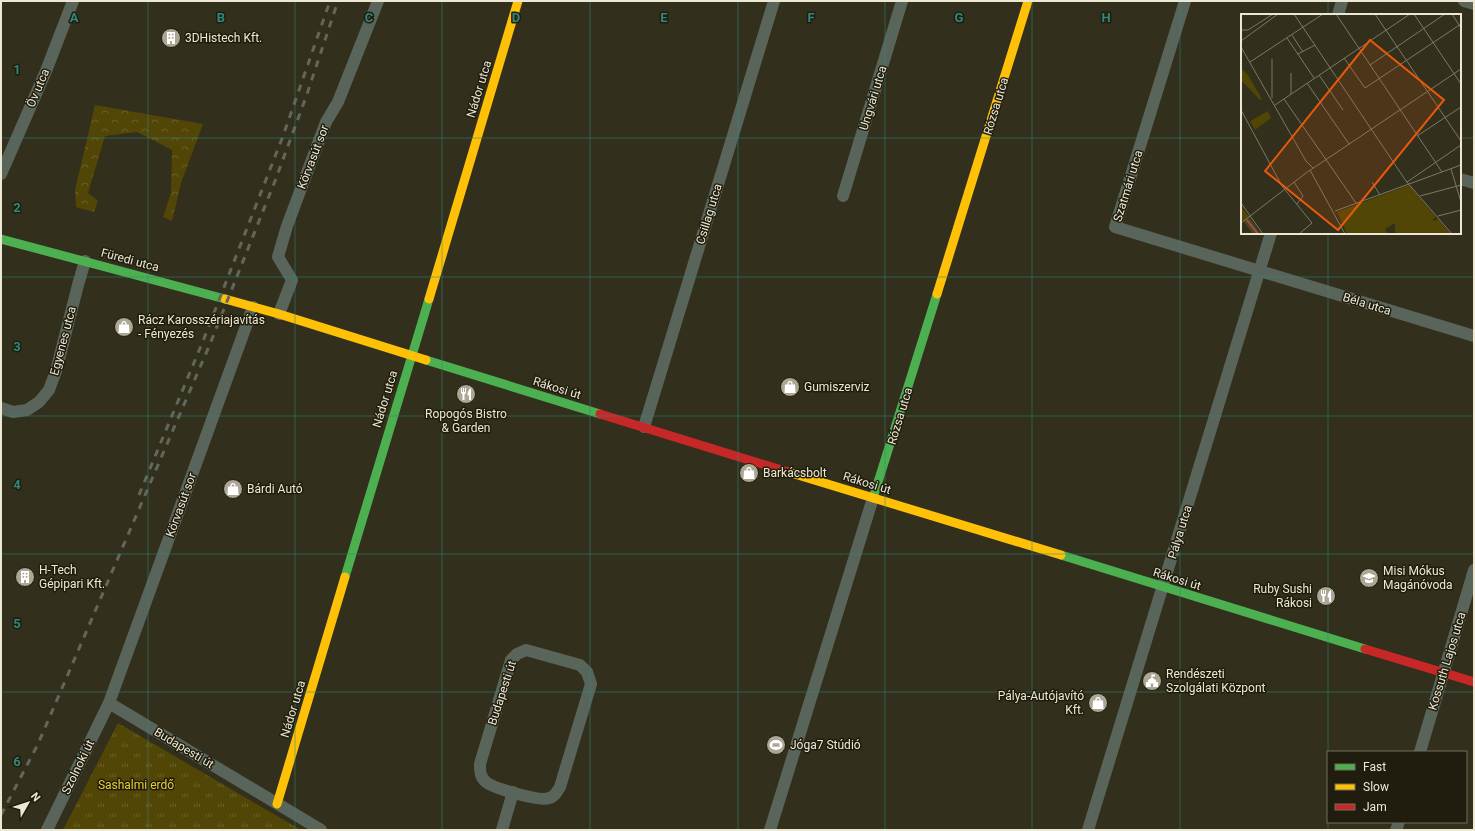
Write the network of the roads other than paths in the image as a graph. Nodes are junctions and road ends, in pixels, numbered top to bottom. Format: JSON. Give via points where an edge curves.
{"nodes":[{"id":1,"x":73,"y":1,"type":"edge"},
{"id":2,"x":378,"y":1,"type":"edge"},
{"id":3,"x":518,"y":1,"type":"edge"},
{"id":4,"x":774,"y":1,"type":"edge"},
{"id":5,"x":902,"y":1,"type":"edge"},
{"id":6,"x":1028,"y":1,"type":"edge"},
{"id":7,"x":1185,"y":1,"type":"edge"},
{"id":8,"x":1342,"y":1,"type":"edge"},
{"id":9,"x":1464,"y":1,"type":"edge"},
{"id":10,"x":1474,"y":4,"type":"edge"},
{"id":11,"x":1338,"y":14,"type":"edge"},
{"id":12,"x":1,"y":174,"type":"edge"},
{"id":13,"x":1461,"y":179,"type":"edge"},
{"id":14,"x":1474,"y":183,"type":"edge"},
{"id":15,"x":843,"y":196,"type":"dead end"},
{"id":16,"x":1271,"y":234,"type":"edge"},
{"id":17,"x":1,"y":239,"type":"edge"},
{"id":18,"x":85,"y":261,"type":"junction"},
{"id":19,"x":1260,"y":272,"type":"junction"},
{"id":20,"x":253,"y":307,"type":"junction"},
{"id":21,"x":279,"y":314,"type":"junction"},
{"id":22,"x":1474,"y":336,"type":"edge"},
{"id":23,"x":411,"y":356,"type":"junction"},
{"id":24,"x":1,"y":408,"type":"edge"},
{"id":25,"x":644,"y":427,"type":"junction"},
{"id":26,"x":874,"y":498,"type":"junction"},
{"id":27,"x":1474,"y":570,"type":"edge"},
{"id":28,"x":1163,"y":587,"type":"junction"},
{"id":29,"x":1443,"y":672,"type":"junction"},
{"id":30,"x":1474,"y":682,"type":"edge"},
{"id":31,"x":108,"y":703,"type":"junction"},
{"id":32,"x":1420,"y":751,"type":"edge"},
{"id":33,"x":513,"y":792,"type":"junction"},
{"id":34,"x":277,"y":804,"type":"junction"},
{"id":35,"x":47,"y":830,"type":"edge"},
{"id":36,"x":321,"y":830,"type":"edge"},
{"id":37,"x":502,"y":830,"type":"edge"},
{"id":38,"x":770,"y":830,"type":"edge"},
{"id":39,"x":1088,"y":830,"type":"edge"}],
"edges":[{"from":1,"to":12,"type":"street","name":"Öv utca"},
{"from":2,"to":21,"type":"street","name":"Körvasút sor","via":[[338,102],[326,122],[285,232],[278,257],[292,280]]},
{"from":3,"to":23,"type":"main road","name":"Nádor utca"},
{"from":4,"to":25,"type":"street","name":"Csillag utca"},
{"from":5,"to":15,"type":"street","name":"Ungvári utca"},
{"from":6,"to":26,"type":"main road","name":"Rózsa utca"},
{"from":7,"to":19,"type":"street","name":"Szatmári utca","via":[[1115,227]]},
{"from":8,"to":11,"type":"street"},
{"from":9,"to":10,"type":"street"},
{"from":13,"to":14,"type":"street"},
{"from":16,"to":19,"type":"street","name":"Pálya utca"},
{"from":17,"to":18,"type":"main road","name":"Füredi utca"},
{"from":18,"to":20,"type":"main road","name":"Füredi utca"},
{"from":18,"to":24,"type":"street","name":"Egyenes utca","via":[[49,390],[39,402],[27,410],[13,412]]},
{"from":19,"to":22,"type":"street","name":"Béla utca"},
{"from":19,"to":28,"type":"street","name":"Pálya utca"},
{"from":20,"to":21,"type":"main road","name":"Rákosi út"},
{"from":20,"to":31,"type":"street","name":"Körvasút sor"},
{"from":21,"to":23,"type":"main road","name":"Rákosi út"},
{"from":23,"to":25,"type":"main road","name":"Rákosi út"},
{"from":23,"to":34,"type":"main road","name":"Nádor utca"},
{"from":25,"to":26,"type":"main road","name":"Rákosi út"},
{"from":26,"to":28,"type":"main road","name":"Rákosi út"},
{"from":26,"to":38,"type":"street","name":"Rózsa utca"},
{"from":27,"to":29,"type":"street","name":"Kossuth Lajos utca"},
{"from":28,"to":29,"type":"main road","name":"Rákosi út"},
{"from":28,"to":39,"type":"street","name":"Pálya utca"},
{"from":29,"to":30,"type":"main road","name":"Rákosi út"},
{"from":29,"to":32,"type":"street","name":"Kossuth Lajos utca"},
{"from":31,"to":34,"type":"street","name":"Budapesti út"},
{"from":31,"to":35,"type":"street","name":"Szolnoki út"},
{"from":33,"to":33,"type":"street","name":"Budapesti út","via":[[543,800],[554,796],[560,787],[590,684],[587,672],[580,665],[526,650],[511,660],[480,770],[482,778],[488,784]]},
{"from":33,"to":37,"type":"street"},
{"from":34,"to":36,"type":"street","name":"Budapesti út"}]}
